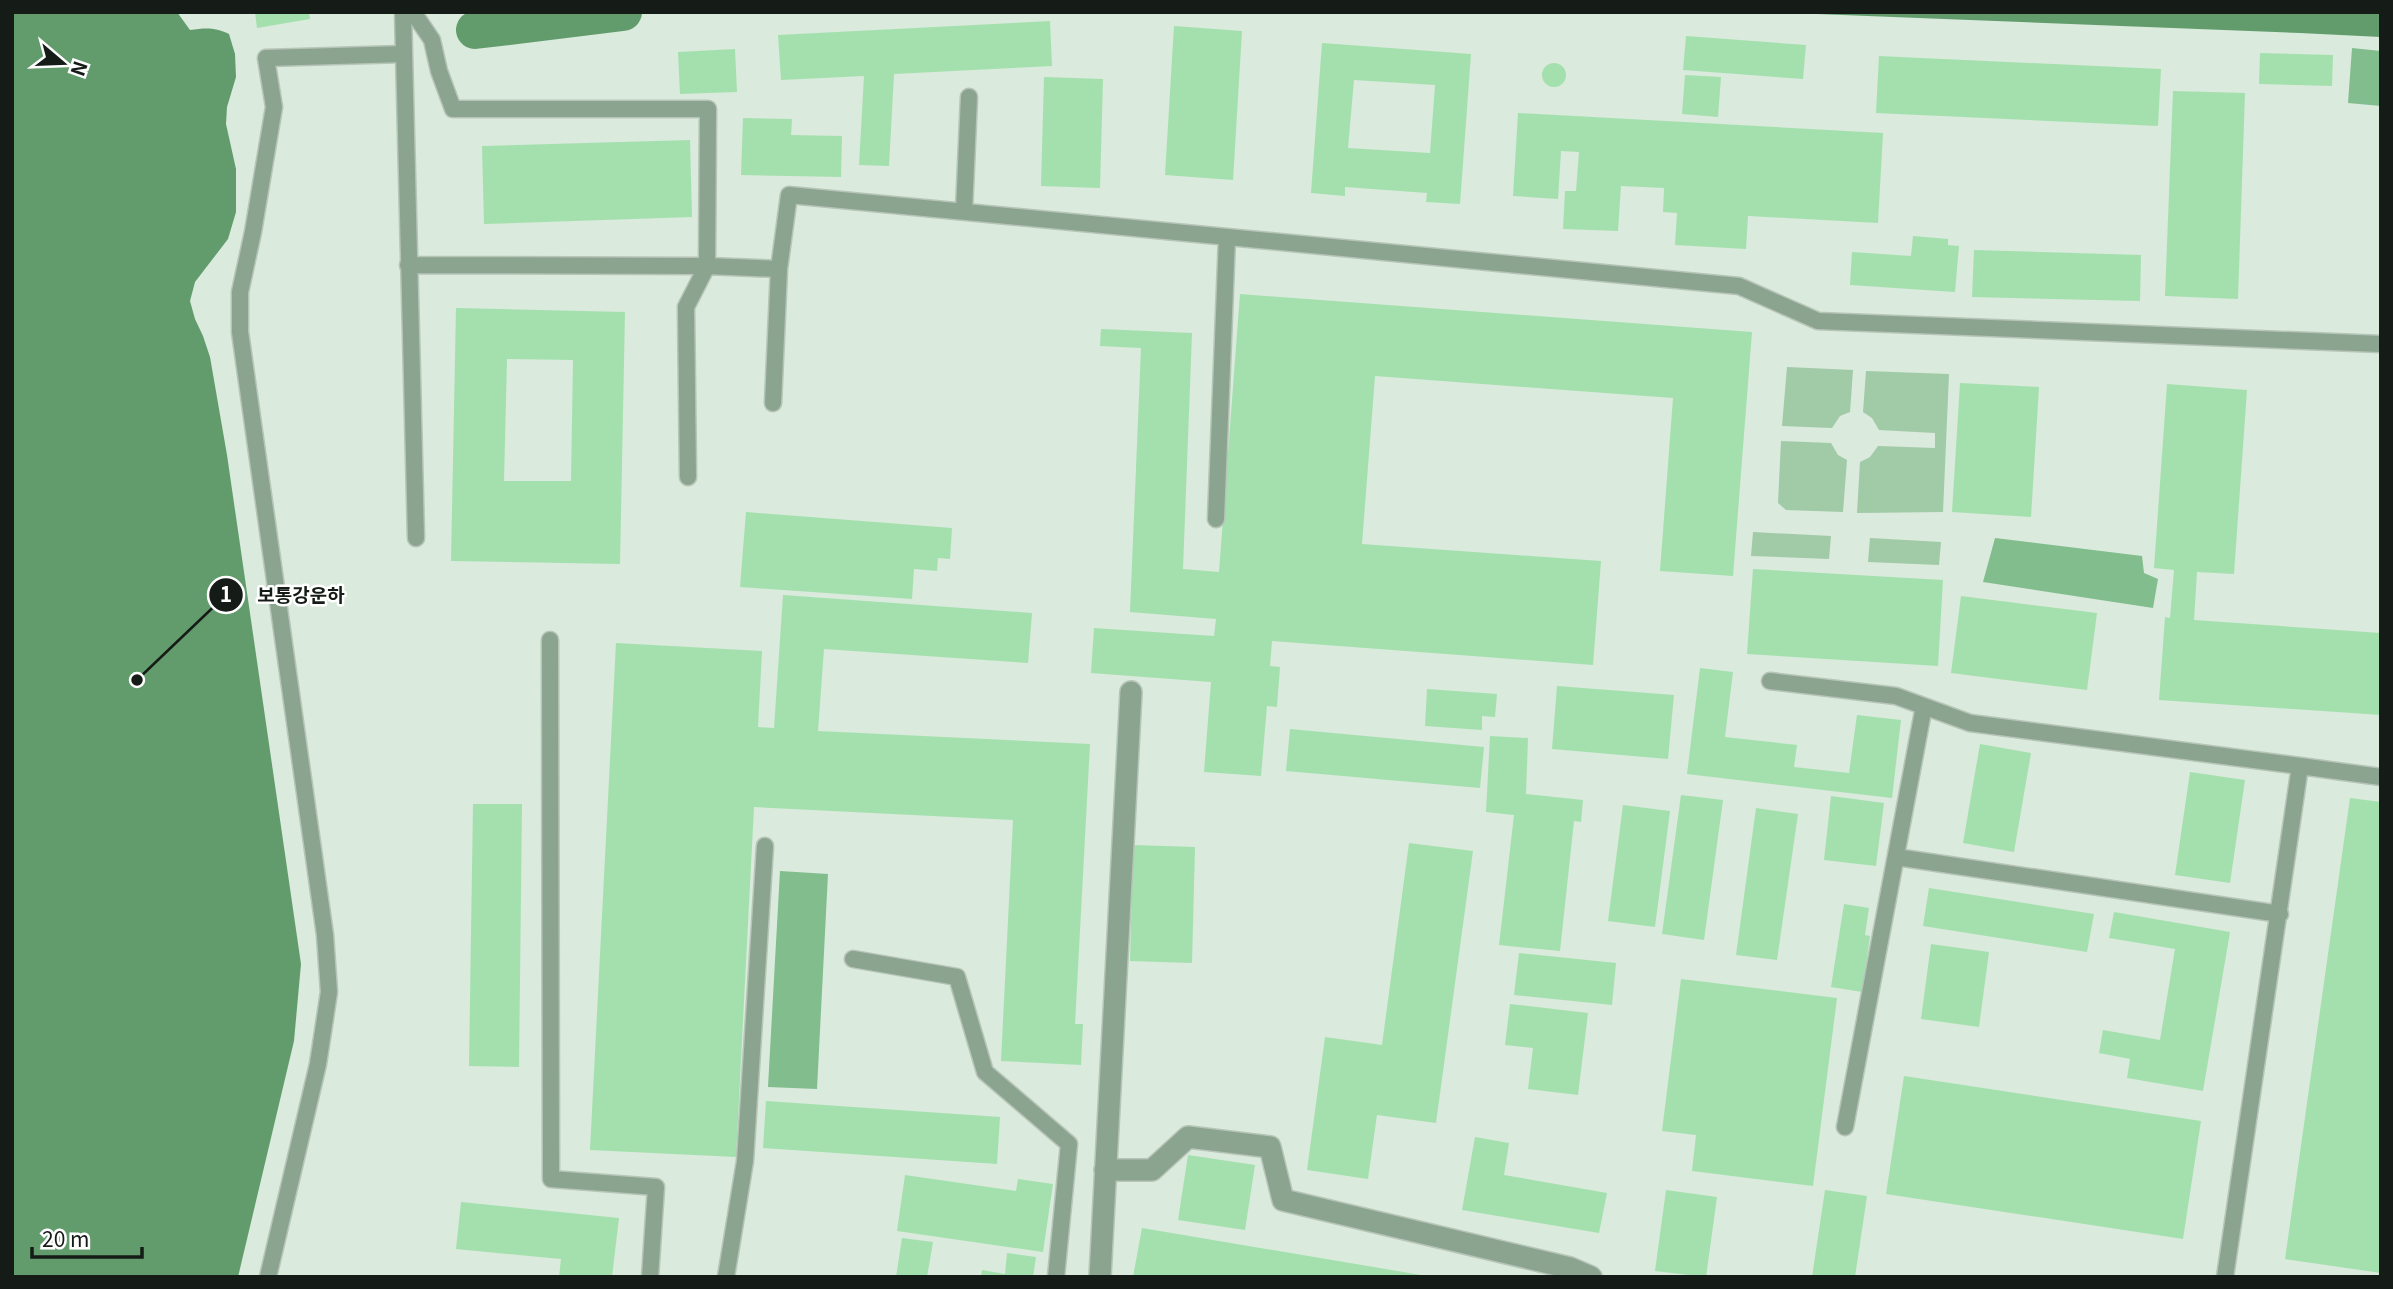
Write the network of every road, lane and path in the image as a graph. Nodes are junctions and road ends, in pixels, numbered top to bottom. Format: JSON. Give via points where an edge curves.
{"nodes":[{"id":1,"x":402,"y":12,"type":"edge"},
{"id":2,"x":413,"y":12,"type":"edge"},
{"id":3,"x":403,"y":54,"type":"junction"},
{"id":4,"x":969,"y":97,"type":"dead end"},
{"id":5,"x":964,"y":211,"type":"junction"},
{"id":6,"x":1227,"y":237,"type":"junction"},
{"id":7,"x":408,"y":265,"type":"junction"},
{"id":8,"x":707,"y":266,"type":"junction"},
{"id":9,"x":779,"y":269,"type":"junction"},
{"id":10,"x":2381,"y":344,"type":"edge"},
{"id":11,"x":773,"y":403,"type":"dead end"},
{"id":12,"x":688,"y":477,"type":"dead end"},
{"id":13,"x":1216,"y":519,"type":"dead end"},
{"id":14,"x":415,"y":538,"type":"dead end"},
{"id":15,"x":550,"y":640,"type":"dead end"},
{"id":16,"x":1770,"y":681,"type":"dead end"},
{"id":17,"x":1131,"y":692,"type":"dead end"},
{"id":18,"x":1924,"y":706,"type":"junction"},
{"id":19,"x":2300,"y":766,"type":"junction"},
{"id":20,"x":2381,"y":777,"type":"edge"},
{"id":21,"x":765,"y":846,"type":"dead end"},
{"id":22,"x":1896,"y":857,"type":"junction"},
{"id":23,"x":2280,"y":915,"type":"junction"},
{"id":24,"x":853,"y":959,"type":"dead end"},
{"id":25,"x":1845,"y":1127,"type":"dead end"},
{"id":26,"x":1105,"y":1170,"type":"junction"},
{"id":27,"x":268,"y":1277,"type":"edge"},
{"id":28,"x":650,"y":1277,"type":"edge"},
{"id":29,"x":726,"y":1277,"type":"edge"},
{"id":30,"x":1056,"y":1277,"type":"edge"},
{"id":31,"x":1100,"y":1277,"type":"edge"},
{"id":32,"x":1591,"y":1277,"type":"edge"},
{"id":33,"x":2225,"y":1277,"type":"edge"}],
"edges":[{"from":1,"to":3,"type":"lane"},
{"from":2,"to":8,"type":"lane","via":[[432,40],[453,109],[708,109]]},
{"from":3,"to":7,"type":"lane"},
{"from":3,"to":27,"type":"lane","via":[[266,58],[274,107],[240,292],[240,332],[325,934],[329,992],[318,1064]]},
{"from":4,"to":5,"type":"lane"},
{"from":5,"to":6,"type":"lane"},
{"from":5,"to":9,"type":"lane","via":[[789,195]]},
{"from":6,"to":10,"type":"lane","via":[[1739,286],[1818,321]]},
{"from":6,"to":13,"type":"lane"},
{"from":7,"to":8,"type":"lane"},
{"from":7,"to":14,"type":"lane"},
{"from":8,"to":9,"type":"lane"},
{"from":8,"to":12,"type":"lane","via":[[686,307]]},
{"from":9,"to":11,"type":"lane"},
{"from":15,"to":28,"type":"lane","via":[[551,1179],[656,1188]]},
{"from":16,"to":18,"type":"lane","via":[[1896,696]]},
{"from":17,"to":26,"type":"street"},
{"from":18,"to":19,"type":"lane","via":[[1970,723]]},
{"from":18,"to":22,"type":"lane"},
{"from":19,"to":20,"type":"lane"},
{"from":19,"to":23,"type":"lane"},
{"from":21,"to":29,"type":"lane","via":[[745,1161]]},
{"from":22,"to":23,"type":"lane"},
{"from":22,"to":25,"type":"lane"},
{"from":23,"to":33,"type":"lane"},
{"from":24,"to":30,"type":"lane","via":[[957,977],[985,1072],[1069,1143]]},
{"from":26,"to":31,"type":"street"},
{"from":26,"to":32,"type":"street","via":[[1152,1170],[1188,1136],[1270,1147],[1283,1200],[1570,1268]]}]}
